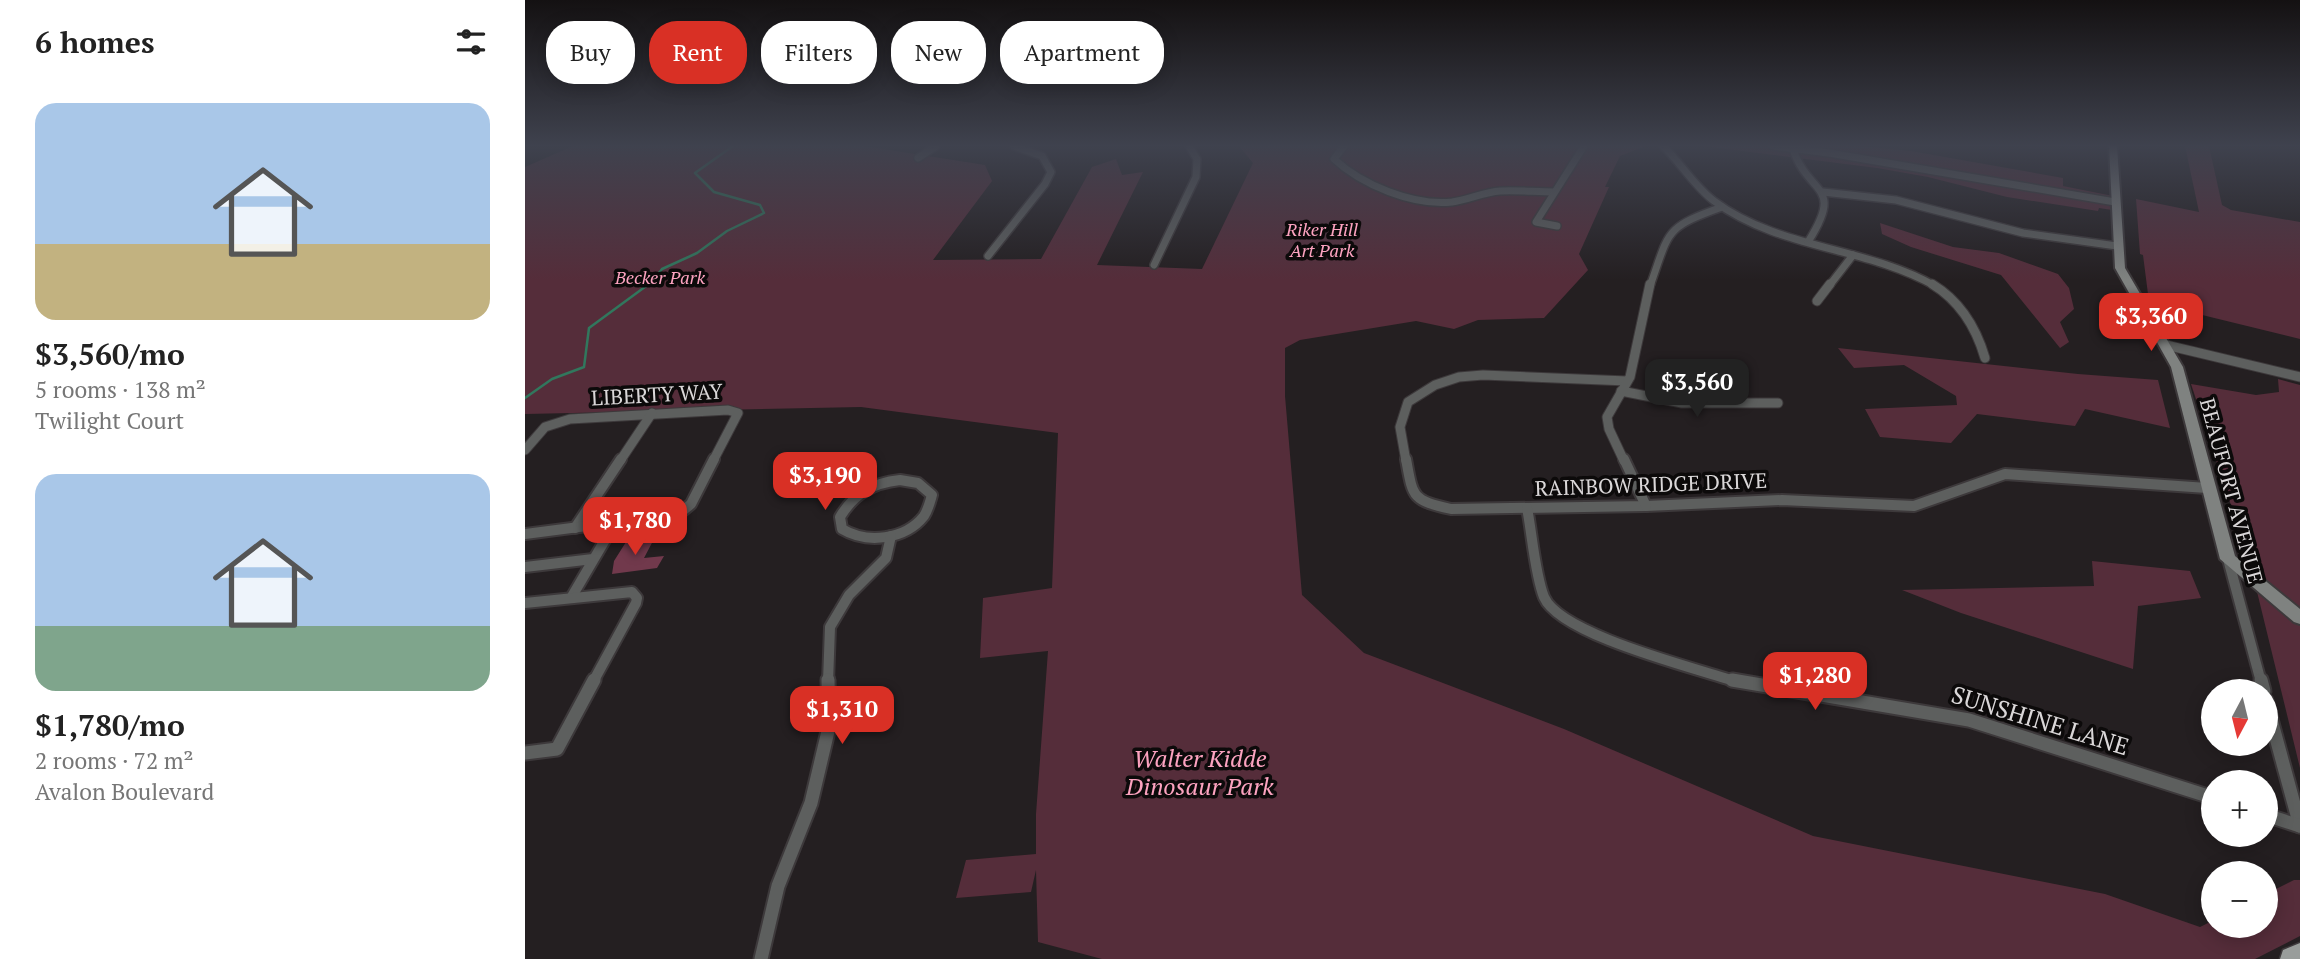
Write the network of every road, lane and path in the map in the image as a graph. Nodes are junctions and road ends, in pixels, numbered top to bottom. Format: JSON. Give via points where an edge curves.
{"nodes":[{"id":1,"x":1040,"y":191,"type":"edge"},
{"id":2,"x":1189,"y":191,"type":"edge"},
{"id":3,"x":1389,"y":191,"type":"edge"},
{"id":4,"x":1702,"y":191,"type":"edge"},
{"id":5,"x":2049,"y":191,"type":"edge"},
{"id":6,"x":2115,"y":191,"type":"edge"},
{"id":7,"x":1554,"y":192,"type":"joint"},
{"id":8,"x":1823,"y":192,"type":"joint"},
{"id":9,"x":2115,"y":202,"type":"junction"},
{"id":10,"x":1722,"y":206,"type":"junction"},
{"id":11,"x":1557,"y":226,"type":"dead end"},
{"id":12,"x":1808,"y":242,"type":"junction"},
{"id":13,"x":2117,"y":246,"type":"junction"},
{"id":14,"x":1853,"y":255,"type":"junction"},
{"id":15,"x":988,"y":256,"type":"dead end"},
{"id":16,"x":1154,"y":265,"type":"dead end"},
{"id":17,"x":1817,"y":300,"type":"dead end"},
{"id":18,"x":2166,"y":345,"type":"junction"},
{"id":19,"x":1985,"y":358,"type":"dead end"},
{"id":20,"x":2300,"y":377,"type":"edge"},
{"id":21,"x":1627,"y":381,"type":"junction"},
{"id":22,"x":1621,"y":391,"type":"junction"},
{"id":23,"x":1778,"y":403,"type":"dead end"},
{"id":24,"x":652,"y":413,"type":"junction"},
{"id":25,"x":525,"y":450,"type":"edge"},
{"id":26,"x":2207,"y":488,"type":"junction"},
{"id":27,"x":1646,"y":506,"type":"junction"},
{"id":28,"x":1527,"y":508,"type":"junction"},
{"id":29,"x":615,"y":523,"type":"junction"},
{"id":30,"x":575,"y":528,"type":"junction"},
{"id":31,"x":525,"y":534,"type":"edge"},
{"id":32,"x":891,"y":536,"type":"junction"},
{"id":33,"x":593,"y":559,"type":"junction"},
{"id":34,"x":2228,"y":559,"type":"junction"},
{"id":35,"x":525,"y":567,"type":"edge"},
{"id":36,"x":571,"y":598,"type":"junction"},
{"id":37,"x":525,"y":603,"type":"edge"},
{"id":38,"x":2300,"y":618,"type":"edge"},
{"id":39,"x":2261,"y":679,"type":"edge"},
{"id":40,"x":2279,"y":750,"type":"edge"},
{"id":41,"x":525,"y":753,"type":"edge"},
{"id":42,"x":2201,"y":795,"type":"edge"},
{"id":43,"x":2278,"y":819,"type":"edge"},
{"id":44,"x":2299,"y":826,"type":"edge"},
{"id":45,"x":2300,"y":955,"type":"edge"},
{"id":46,"x":761,"y":959,"type":"edge"},
{"id":47,"x":2292,"y":959,"type":"edge"}],
"edges":[{"from":1,"to":15,"type":"street"},
{"from":2,"to":16,"type":"street"},
{"from":3,"to":7,"type":"street","via":[[1396,196],[1440,203],[1498,191]]},
{"from":4,"to":10,"type":"street"},
{"from":5,"to":9,"type":"street"},
{"from":6,"to":9,"type":"street","name":"BEAUFORT AVENUE"},
{"from":7,"to":11,"type":"street","via":[[1536,222]]},
{"from":8,"to":12,"type":"street","via":[[1825,216]]},
{"from":8,"to":13,"type":"street","via":[[1905,201],[2014,231]]},
{"from":9,"to":13,"type":"street","name":"BEAUFORT AVENUE"},
{"from":10,"to":12,"type":"street"},
{"from":10,"to":21,"type":"street","via":[[1684,221],[1669,234],[1646,296]]},
{"from":12,"to":14,"type":"street"},
{"from":13,"to":18,"type":"street","name":"BEAUFORT AVENUE","via":[[2123,274]]},
{"from":14,"to":17,"type":"street"},
{"from":14,"to":19,"type":"street","via":[[1920,277],[1944,292],[1966,316]]},
{"from":18,"to":20,"type":"street"},
{"from":18,"to":26,"type":"street","name":"BEAUFORT AVENUE","via":[[2184,388]]},
{"from":21,"to":22,"type":"street"},
{"from":21,"to":28,"type":"street","name":"RAINBOW RIDGE DRIVE","via":[[1471,376],[1435,384],[1408,402],[1400,427],[1415,496],[1442,508]]},
{"from":22,"to":23,"type":"street","via":[[1682,403]]},
{"from":22,"to":27,"type":"street","via":[[1608,417],[1609,429]]},
{"from":24,"to":25,"type":"street","name":"LIBERTY WAY","via":[[557,421],[545,427]]},
{"from":24,"to":29,"type":"street","name":"LIBERTY WAY","via":[[739,413],[686,509],[669,517]]},
{"from":24,"to":30,"type":"street"},
{"from":26,"to":27,"type":"street","name":"RAINBOW RIDGE DRIVE","via":[[2005,474],[1914,506],[1781,500]]},
{"from":26,"to":34,"type":"street","name":"BEAUFORT AVENUE"},
{"from":27,"to":28,"type":"street","name":"RAINBOW RIDGE DRIVE"},
{"from":28,"to":42,"type":"street","name":"SUNSHINE LANE","via":[[1544,597],[1566,622],[1586,632],[1738,682],[1969,720]]},
{"from":29,"to":30,"type":"street","name":"LIBERTY WAY"},
{"from":29,"to":33,"type":"street"},
{"from":30,"to":31,"type":"street","name":"LIBERTY WAY"},
{"from":32,"to":32,"type":"street","via":[[927,513],[932,495],[928,488],[908,480],[881,484],[859,494],[839,518],[848,535],[867,539]]},
{"from":32,"to":46,"type":"street","via":[[886,558],[849,595],[830,627],[829,727],[811,803],[778,886]]},
{"from":33,"to":35,"type":"street"},
{"from":33,"to":36,"type":"street"},
{"from":34,"to":38,"type":"street"},
{"from":34,"to":39,"type":"street","name":"BEAUFORT AVENUE"},
{"from":36,"to":37,"type":"street"},
{"from":36,"to":41,"type":"street","via":[[632,592],[637,598],[557,749]]},
{"from":40,"to":44,"type":"street"},
{"from":43,"to":44,"type":"street"},
{"from":45,"to":47,"type":"main road"}]}
